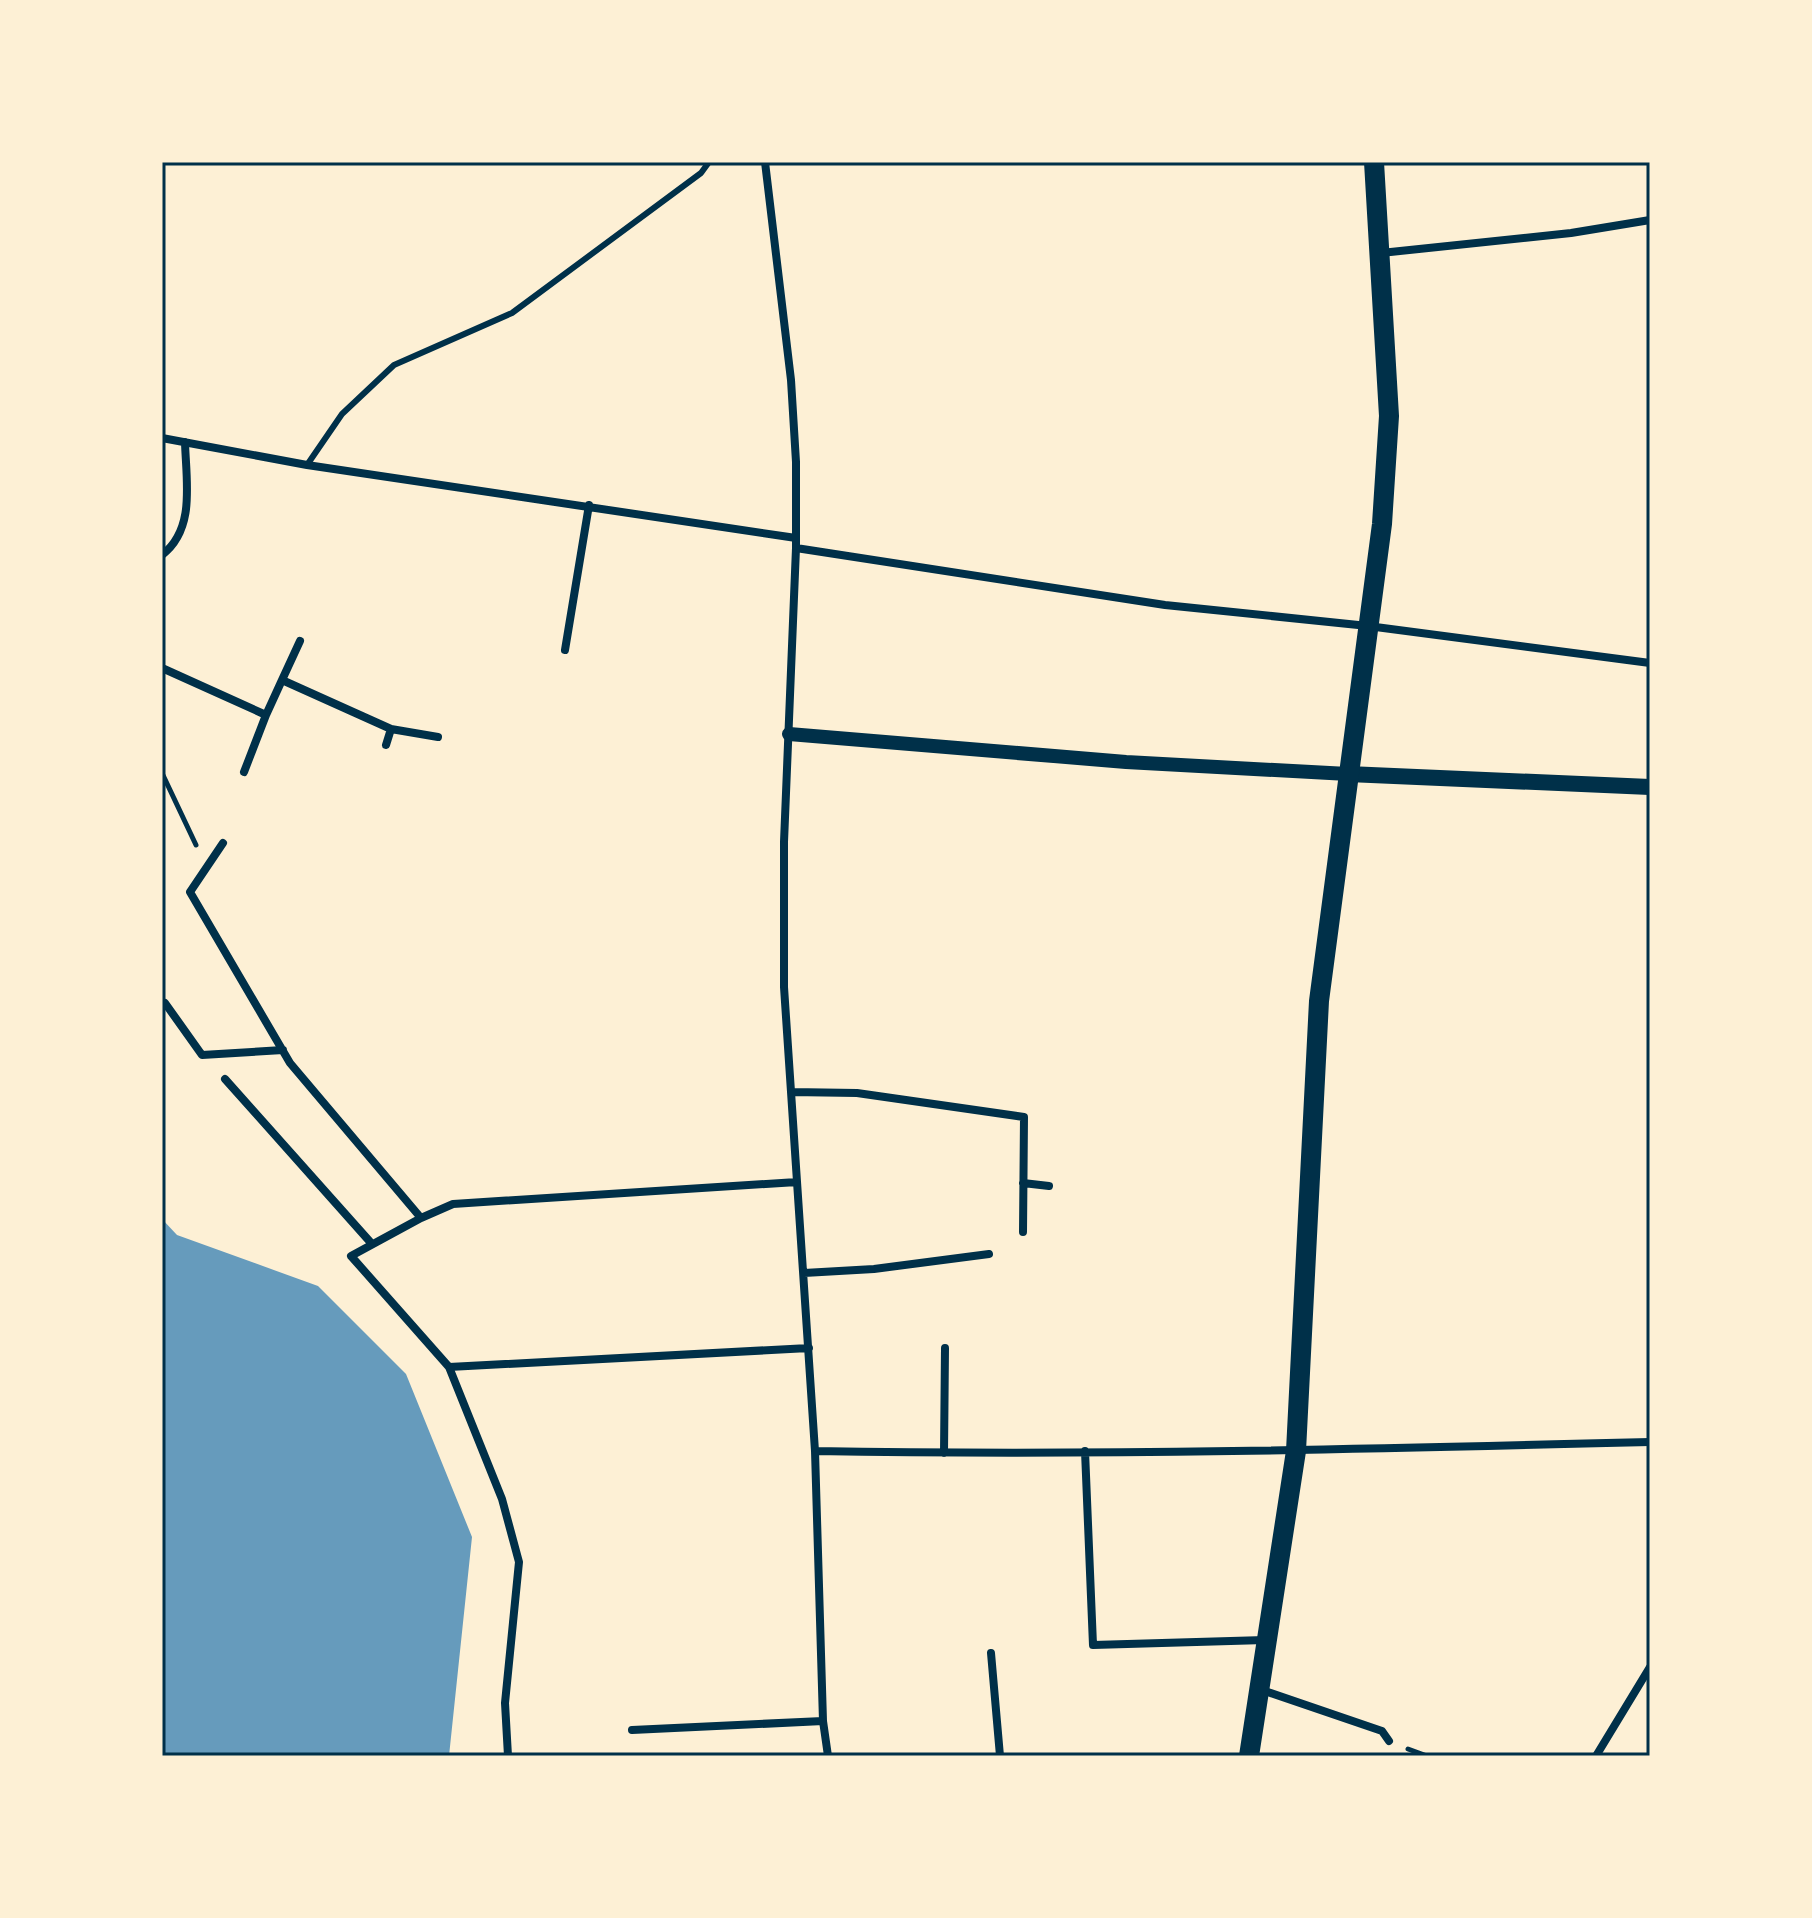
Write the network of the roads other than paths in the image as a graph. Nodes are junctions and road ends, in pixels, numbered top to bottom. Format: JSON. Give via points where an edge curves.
{"nodes":[{"id":1,"x":709,"y":162,"type":"edge"},
{"id":2,"x":765,"y":162,"type":"edge"},
{"id":3,"x":1374,"y":162,"type":"edge"},
{"id":4,"x":1650,"y":220,"type":"edge"},
{"id":5,"x":1379,"y":253,"type":"junction"},
{"id":6,"x":162,"y":438,"type":"edge"},
{"id":7,"x":185,"y":442,"type":"junction"},
{"id":8,"x":307,"y":465,"type":"junction"},
{"id":9,"x":589,"y":505,"type":"junction"},
{"id":10,"x":796,"y":538,"type":"junction"},
{"id":11,"x":796,"y":548,"type":"junction"},
{"id":12,"x":162,"y":555,"type":"edge"},
{"id":13,"x":1368,"y":626,"type":"junction"},
{"id":14,"x":300,"y":641,"type":"dead end"},
{"id":15,"x":565,"y":650,"type":"dead end"},
{"id":16,"x":1650,"y":663,"type":"edge"},
{"id":17,"x":162,"y":668,"type":"edge"},
{"id":18,"x":282,"y":680,"type":"junction"},
{"id":19,"x":266,"y":715,"type":"junction"},
{"id":20,"x":391,"y":729,"type":"junction"},
{"id":21,"x":789,"y":734,"type":"junction"},
{"id":22,"x":438,"y":737,"type":"dead end"},
{"id":23,"x":386,"y":745,"type":"dead end"},
{"id":24,"x":244,"y":772,"type":"dead end"},
{"id":25,"x":1348,"y":774,"type":"junction"},
{"id":26,"x":1650,"y":787,"type":"edge"},
{"id":27,"x":223,"y":843,"type":"dead end"},
{"id":28,"x":165,"y":1003,"type":"dead end"},
{"id":29,"x":283,"y":1050,"type":"junction"},
{"id":30,"x":225,"y":1079,"type":"dead end"},
{"id":31,"x":791,"y":1092,"type":"junction"},
{"id":32,"x":797,"y":1182,"type":"junction"},
{"id":33,"x":1023,"y":1183,"type":"junction"},
{"id":34,"x":1049,"y":1186,"type":"dead end"},
{"id":35,"x":421,"y":1218,"type":"junction"},
{"id":36,"x":1023,"y":1232,"type":"dead end"},
{"id":37,"x":372,"y":1244,"type":"junction"},
{"id":38,"x":989,"y":1254,"type":"dead end"},
{"id":39,"x":804,"y":1273,"type":"junction"},
{"id":40,"x":809,"y":1348,"type":"junction"},
{"id":41,"x":945,"y":1348,"type":"dead end"},
{"id":42,"x":449,"y":1367,"type":"junction"},
{"id":43,"x":1650,"y":1442,"type":"edge"},
{"id":44,"x":815,"y":1451,"type":"junction"},
{"id":45,"x":1085,"y":1451,"type":"junction"},
{"id":46,"x":1296,"y":1451,"type":"junction"},
{"id":47,"x":944,"y":1453,"type":"junction"},
{"id":48,"x":1268,"y":1640,"type":"junction"},
{"id":49,"x":991,"y":1653,"type":"dead end"},
{"id":50,"x":1650,"y":1667,"type":"edge"},
{"id":51,"x":1261,"y":1690,"type":"junction"},
{"id":52,"x":823,"y":1721,"type":"junction"},
{"id":53,"x":632,"y":1730,"type":"dead end"},
{"id":54,"x":1389,"y":1741,"type":"dead end"},
{"id":55,"x":508,"y":1756,"type":"edge"},
{"id":56,"x":828,"y":1756,"type":"edge"},
{"id":57,"x":1000,"y":1756,"type":"edge"},
{"id":58,"x":1249,"y":1756,"type":"edge"},
{"id":59,"x":1596,"y":1756,"type":"edge"}],
"edges":[{"from":1,"to":8,"type":"lane","via":[[512,313],[394,365],[342,414]]},
{"from":2,"to":10,"type":"street","via":[[791,380]]},
{"from":3,"to":5,"type":"main road"},
{"from":4,"to":5,"type":"street"},
{"from":5,"to":13,"type":"main road","via":[[1389,416]]},
{"from":6,"to":7,"type":"street"},
{"from":7,"to":8,"type":"street"},
{"from":7,"to":12,"type":"street","via":[[186,518],[175,545]]},
{"from":8,"to":9,"type":"street"},
{"from":9,"to":10,"type":"street"},
{"from":9,"to":15,"type":"street"},
{"from":10,"to":11,"type":"street"},
{"from":11,"to":13,"type":"street","via":[[1165,605]]},
{"from":11,"to":21,"type":"street"},
{"from":13,"to":16,"type":"street"},
{"from":13,"to":25,"type":"main road"},
{"from":14,"to":18,"type":"street"},
{"from":17,"to":19,"type":"street"},
{"from":18,"to":19,"type":"street"},
{"from":18,"to":20,"type":"street"},
{"from":19,"to":24,"type":"street"},
{"from":20,"to":22,"type":"street"},
{"from":20,"to":23,"type":"street"},
{"from":21,"to":25,"type":"street"},
{"from":21,"to":31,"type":"street","via":[[784,987]]},
{"from":25,"to":26,"type":"main road"},
{"from":25,"to":46,"type":"main road","via":[[1319,1001]]},
{"from":27,"to":29,"type":"street","via":[[190,892]]},
{"from":28,"to":29,"type":"street","via":[[202,1055]]},
{"from":29,"to":35,"type":"street"},
{"from":30,"to":37,"type":"street"},
{"from":31,"to":32,"type":"street"},
{"from":31,"to":33,"type":"street","via":[[857,1093],[1024,1117]]},
{"from":32,"to":35,"type":"street","via":[[453,1204]]},
{"from":32,"to":39,"type":"street"},
{"from":33,"to":34,"type":"street"},
{"from":33,"to":36,"type":"street"},
{"from":35,"to":37,"type":"street"},
{"from":37,"to":42,"type":"street","via":[[351,1256]]},
{"from":38,"to":39,"type":"street"},
{"from":39,"to":40,"type":"street"},
{"from":40,"to":42,"type":"street"},
{"from":40,"to":44,"type":"street"},
{"from":41,"to":47,"type":"street"},
{"from":42,"to":55,"type":"street","via":[[502,1499],[519,1562],[505,1703]]},
{"from":43,"to":46,"type":"street"},
{"from":44,"to":47,"type":"street"},
{"from":44,"to":52,"type":"street"},
{"from":45,"to":46,"type":"street"},
{"from":45,"to":47,"type":"street"},
{"from":45,"to":48,"type":"street","via":[[1093,1645]]},
{"from":46,"to":48,"type":"main road"},
{"from":48,"to":51,"type":"main road"},
{"from":49,"to":57,"type":"street"},
{"from":50,"to":59,"type":"street"},
{"from":51,"to":54,"type":"street","via":[[1382,1731]]},
{"from":51,"to":58,"type":"main road"},
{"from":52,"to":53,"type":"street"},
{"from":52,"to":56,"type":"street"}]}
